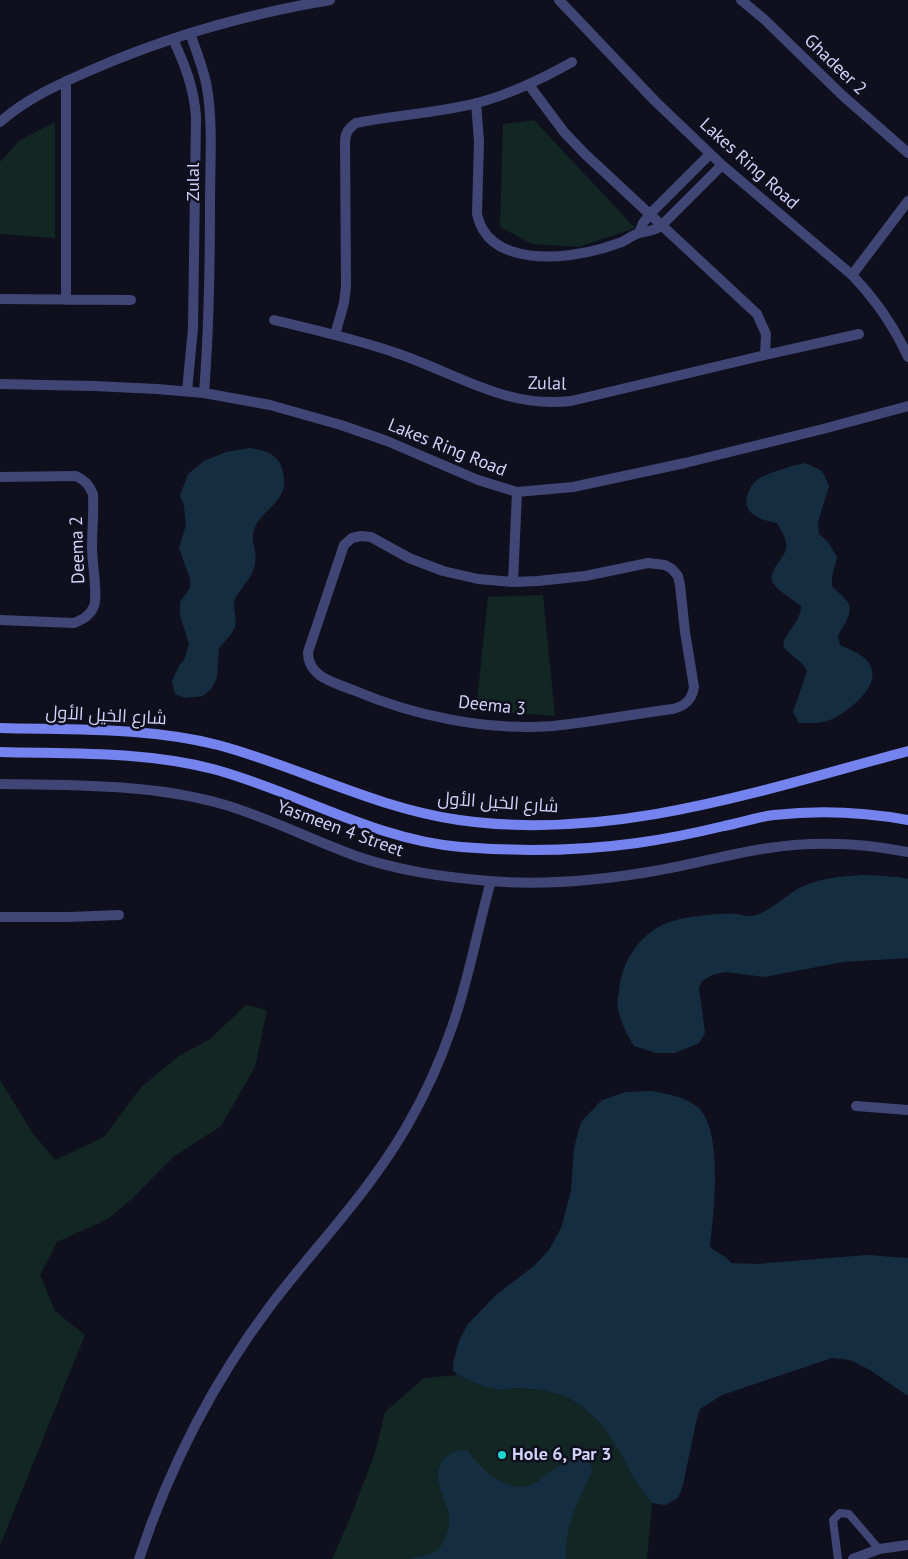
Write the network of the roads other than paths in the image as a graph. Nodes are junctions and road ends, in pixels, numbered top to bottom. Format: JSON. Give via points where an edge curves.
{"nodes":[{"id":1,"x":330,"y":0,"type":"edge"},
{"id":2,"x":559,"y":0,"type":"edge"},
{"id":3,"x":741,"y":0,"type":"edge"},
{"id":4,"x":190,"y":33,"type":"junction"},
{"id":5,"x":173,"y":38,"type":"junction"},
{"id":6,"x":572,"y":62,"type":"dead end"},
{"id":7,"x":66,"y":81,"type":"junction"},
{"id":8,"x":529,"y":85,"type":"junction"},
{"id":9,"x":476,"y":103,"type":"junction"},
{"id":10,"x":0,"y":122,"type":"edge"},
{"id":11,"x":908,"y":153,"type":"edge"},
{"id":12,"x":710,"y":154,"type":"junction"},
{"id":13,"x":722,"y":165,"type":"junction"},
{"id":14,"x":908,"y":201,"type":"edge"},
{"id":15,"x":650,"y":214,"type":"junction"},
{"id":16,"x":661,"y":226,"type":"junction"},
{"id":17,"x":640,"y":233,"type":"junction"},
{"id":18,"x":852,"y":275,"type":"junction"},
{"id":19,"x":0,"y":299,"type":"edge"},
{"id":20,"x":66,"y":300,"type":"junction"},
{"id":21,"x":131,"y":300,"type":"dead end"},
{"id":22,"x":274,"y":320,"type":"dead end"},
{"id":23,"x":859,"y":334,"type":"dead end"},
{"id":24,"x":335,"y":335,"type":"junction"},
{"id":25,"x":765,"y":355,"type":"junction"},
{"id":26,"x":908,"y":357,"type":"edge"},
{"id":27,"x":0,"y":384,"type":"edge"},
{"id":28,"x":187,"y":392,"type":"junction"},
{"id":29,"x":204,"y":393,"type":"junction"},
{"id":30,"x":908,"y":406,"type":"edge"},
{"id":31,"x":0,"y":477,"type":"edge"},
{"id":32,"x":518,"y":492,"type":"junction"},
{"id":33,"x":513,"y":582,"type":"junction"},
{"id":34,"x":0,"y":620,"type":"edge"},
{"id":35,"x":0,"y":728,"type":"edge"},
{"id":36,"x":908,"y":751,"type":"edge"},
{"id":37,"x":0,"y":752,"type":"edge"},
{"id":38,"x":0,"y":784,"type":"edge"},
{"id":39,"x":908,"y":820,"type":"edge"},
{"id":40,"x":908,"y":852,"type":"edge"},
{"id":41,"x":491,"y":881,"type":"junction"},
{"id":42,"x":119,"y":915,"type":"dead end"},
{"id":43,"x":0,"y":917,"type":"edge"},
{"id":44,"x":856,"y":1106,"type":"dead end"},
{"id":45,"x":908,"y":1110,"type":"edge"},
{"id":46,"x":908,"y":1544,"type":"edge"},
{"id":47,"x":878,"y":1549,"type":"junction"},
{"id":48,"x":139,"y":1559,"type":"edge"},
{"id":49,"x":838,"y":1559,"type":"edge"},
{"id":50,"x":853,"y":1559,"type":"edge"}],
"edges":[{"from":1,"to":4,"type":"street","via":[[256,14]]},
{"from":2,"to":12,"type":"street","name":"Lakes Ring Road"},
{"from":3,"to":11,"type":"street","name":"Ghadeer 2"},
{"from":4,"to":5,"type":"street"},
{"from":4,"to":29,"type":"street","name":"Zulal","via":[[204,74],[209,110],[209,293]]},
{"from":5,"to":7,"type":"street"},
{"from":5,"to":28,"type":"street","name":"Zulal","via":[[190,77],[196,117],[193,319]]},
{"from":6,"to":8,"type":"street"},
{"from":7,"to":10,"type":"street","via":[[22,105]]},
{"from":7,"to":20,"type":"street"},
{"from":8,"to":9,"type":"street"},
{"from":8,"to":15,"type":"street","via":[[584,154]]},
{"from":9,"to":17,"type":"street","via":[[479,141],[477,214],[483,232],[491,241],[512,251],[560,257],[602,248]]},
{"from":9,"to":24,"type":"street","via":[[356,123],[349,128],[345,135],[346,286]]},
{"from":12,"to":13,"type":"street","name":"Lakes Ring Road"},
{"from":12,"to":15,"type":"street"},
{"from":13,"to":16,"type":"street"},
{"from":13,"to":18,"type":"street","name":"Lakes Ring Road"},
{"from":14,"to":18,"type":"street"},
{"from":15,"to":16,"type":"street"},
{"from":15,"to":17,"type":"street"},
{"from":16,"to":17,"type":"street"},
{"from":16,"to":25,"type":"street","via":[[757,314],[766,334]]},
{"from":18,"to":26,"type":"street","name":"Lakes Ring Road","via":[[881,308]]},
{"from":19,"to":20,"type":"street"},
{"from":20,"to":21,"type":"street"},
{"from":22,"to":24,"type":"street","name":"Zulal"},
{"from":23,"to":25,"type":"street","name":"Zulal"},
{"from":24,"to":25,"type":"street","name":"Zulal","via":[[403,355],[508,397],[540,403],[571,401]]},
{"from":27,"to":28,"type":"street","name":"Lakes Ring Road"},
{"from":28,"to":29,"type":"street","name":"Lakes Ring Road"},
{"from":29,"to":32,"type":"street","name":"Lakes Ring Road","via":[[270,405],[341,425],[478,480]]},
{"from":30,"to":32,"type":"street","name":"Lakes Ring Road","via":[[685,463],[573,487]]},
{"from":31,"to":34,"type":"street","name":"Deema 2","via":[[76,476],[90,486],[93,494],[92,549],[96,596],[91,612],[74,623]]},
{"from":32,"to":33,"type":"street"},
{"from":33,"to":33,"type":"street","name":"Deema 3","via":[[478,579],[444,571],[409,558],[371,537],[352,538],[340,554],[310,644],[308,660],[311,668],[316,674],[362,694],[404,708],[492,725],[553,726],[673,709],[689,700],[694,687],[680,585],[672,569],[648,563],[585,576]]},
{"from":35,"to":36,"type":"main road","name":"شارع الخيل الأول","via":[[122,730],[168,735],[267,759],[409,810],[461,820],[530,824],[598,822],[667,813]]},
{"from":37,"to":39,"type":"main road","via":[[123,755],[211,769],[260,783],[388,832],[458,847],[529,850],[601,847],[671,837],[772,815],[812,812]]},
{"from":38,"to":41,"type":"street","name":"Yasmeen 4 Street","via":[[176,794],[221,804],[358,856],[399,868]]},
{"from":40,"to":41,"type":"street","name":"Yasmeen 4 Street","via":[[829,843],[770,848],[604,879]]},
{"from":41,"to":48,"type":"street","via":[[452,1026],[424,1095],[386,1159],[270,1306],[221,1378],[180,1455]]},
{"from":42,"to":43,"type":"street"},
{"from":44,"to":45,"type":"street"},
{"from":46,"to":47,"type":"street"},
{"from":47,"to":49,"type":"lane","via":[[849,1514],[840,1513],[833,1520]]},
{"from":47,"to":50,"type":"street"}]}
